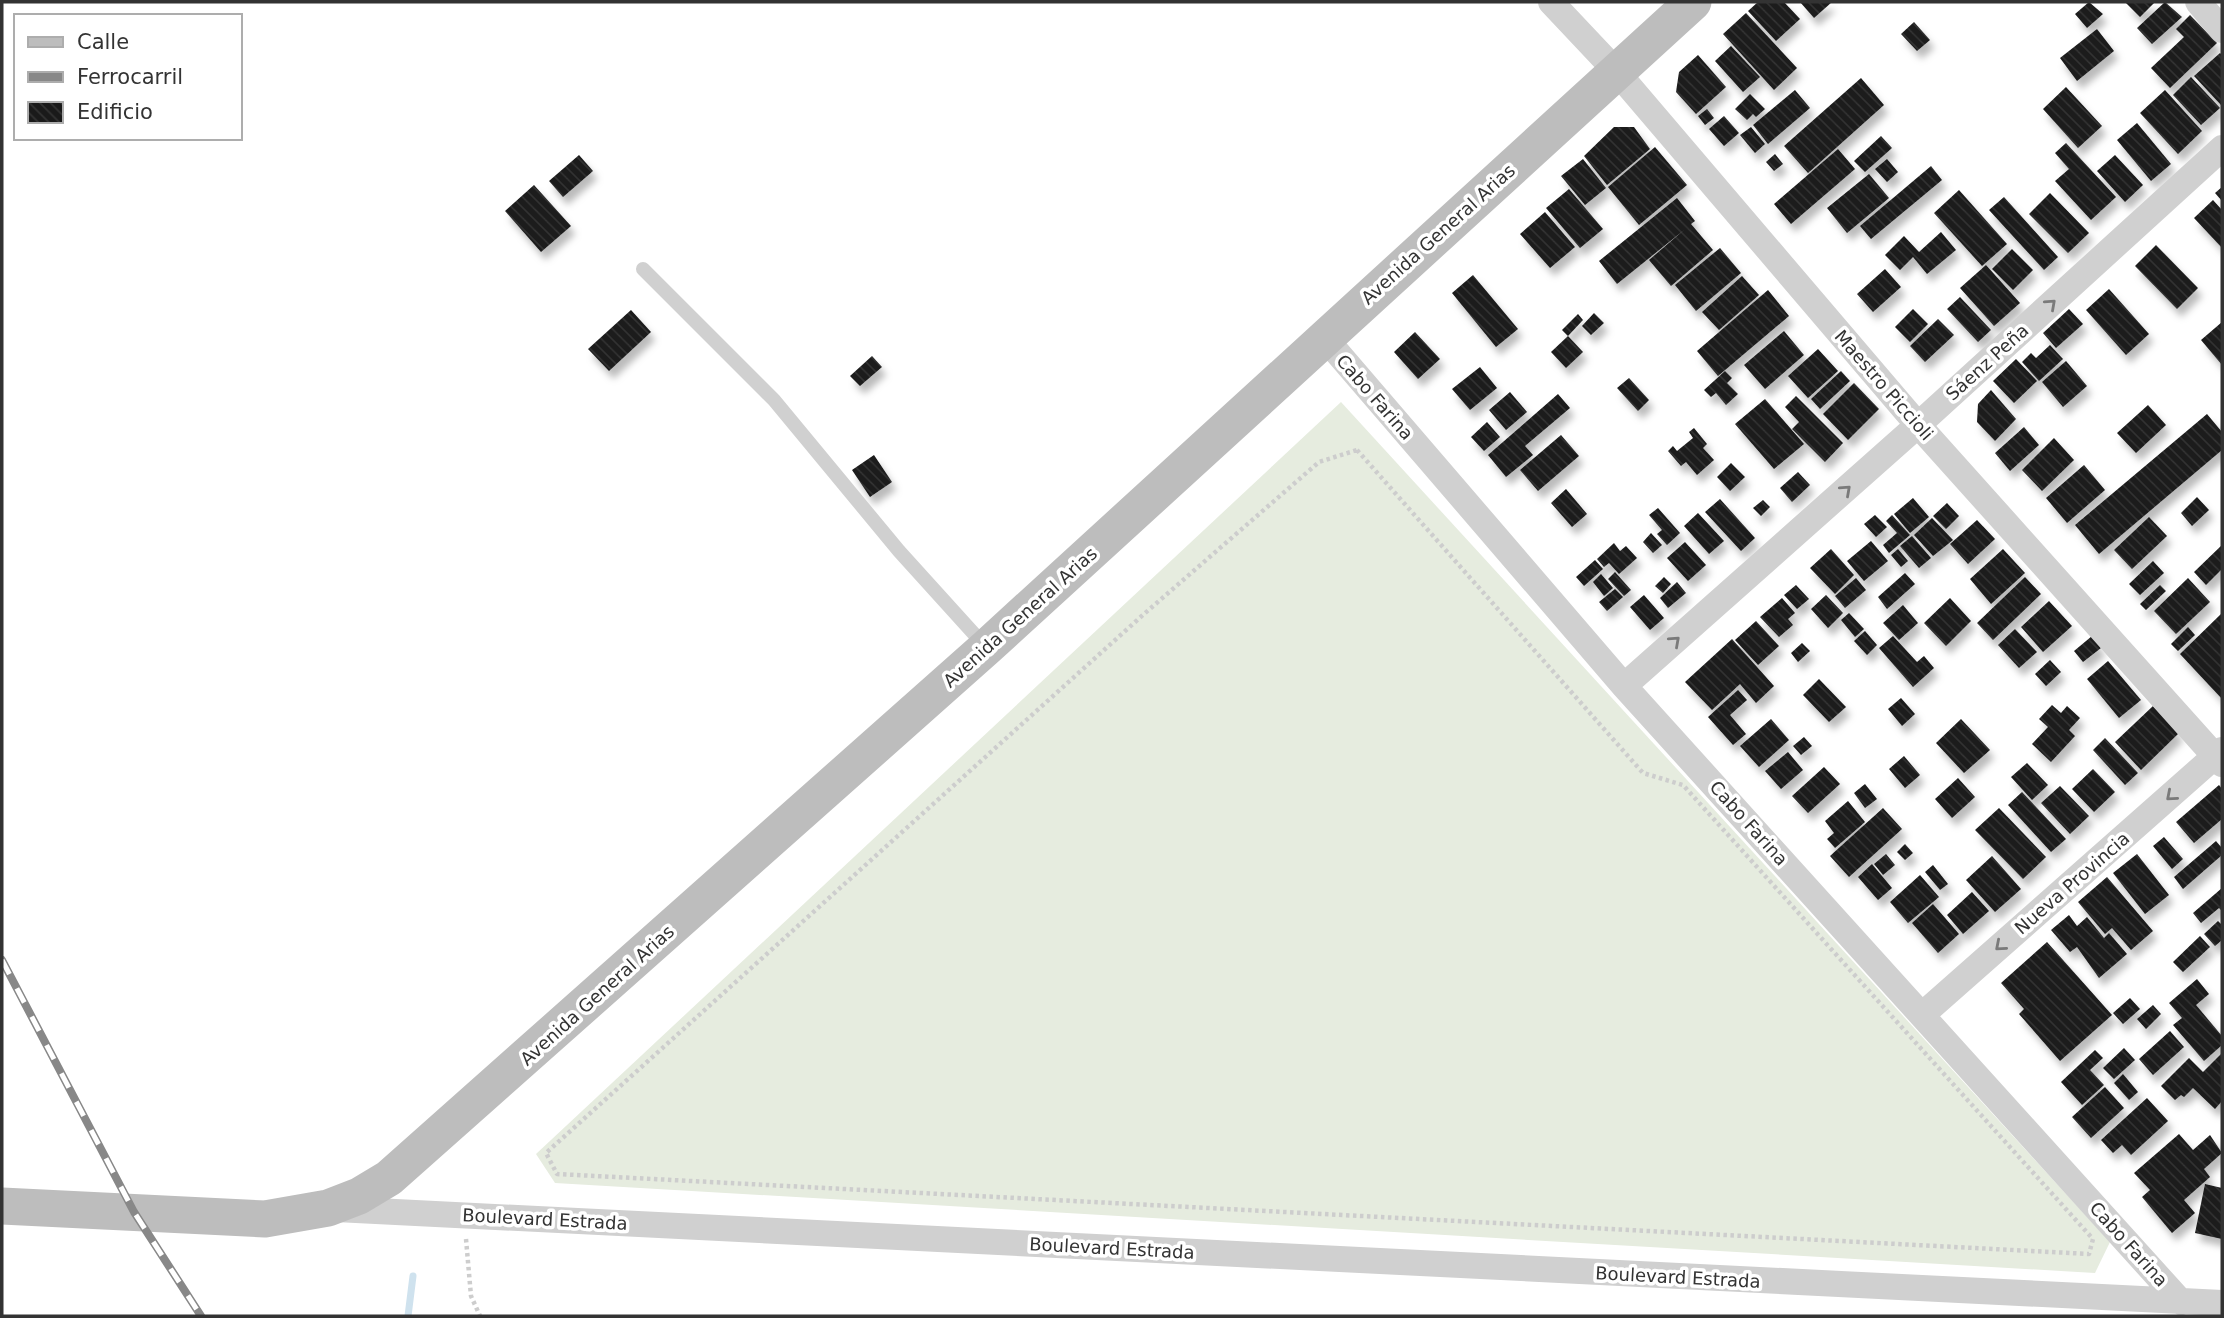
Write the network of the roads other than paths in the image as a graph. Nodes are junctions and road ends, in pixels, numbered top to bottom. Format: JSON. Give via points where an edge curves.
{"nodes":[{"id":1,"x":1551,"y":2,"type":"edge"},
{"id":2,"x":1693,"y":2,"type":"edge"},
{"id":3,"x":2198,"y":2,"type":"edge"},
{"id":4,"x":2222,"y":30,"type":"edge"},
{"id":5,"x":1616,"y":71,"type":"junction"},
{"id":6,"x":2222,"y":148,"type":"edge"},
{"id":7,"x":643,"y":269,"type":"dead end"},
{"id":8,"x":1324,"y":337,"type":"junction"},
{"id":9,"x":1919,"y":425,"type":"junction"},
{"id":10,"x":987,"y":648,"type":"junction"},
{"id":11,"x":1624,"y":686,"type":"junction"},
{"id":12,"x":2220,"y":757,"type":"edge"},
{"id":13,"x":1922,"y":1015,"type":"junction"},
{"id":14,"x":2,"y":1206,"type":"edge"},
{"id":15,"x":328,"y":1209,"type":"junction"},
{"id":16,"x":2181,"y":1302,"type":"junction"},
{"id":17,"x":2222,"y":1303,"type":"edge"}],
"edges":[{"from":1,"to":5,"type":"street","name":"Maestro Piccioli"},
{"from":2,"to":5,"type":"main road","name":"Avenida General Arias"},
{"from":3,"to":4,"type":"street"},
{"from":5,"to":8,"type":"main road","name":"Avenida General Arias"},
{"from":5,"to":9,"type":"street","name":"Maestro Piccioli"},
{"from":9,"to":6,"type":"street","name":"Sáenz Peña","one_way":true},
{"from":7,"to":10,"type":"lane","via":[[774,400]]},
{"from":8,"to":10,"type":"main road","name":"Avenida General Arias"},
{"from":8,"to":11,"type":"street","name":"Cabo Farina"},
{"from":11,"to":9,"type":"street","name":"Sáenz Peña","one_way":true},
{"from":9,"to":12,"type":"street","name":"Maestro Piccioli"},
{"from":10,"to":15,"type":"main road","name":"Avenida General Arias","via":[[418,1155],[359,1196]]},
{"from":11,"to":13,"type":"street","name":"Cabo Farina"},
{"from":12,"to":13,"type":"street","name":"Nueva Provincia","one_way":true},
{"from":13,"to":16,"type":"street","name":"Cabo Farina"},
{"from":14,"to":15,"type":"main road","name":"Boulevard Estrada","via":[[265,1219]]},
{"from":15,"to":16,"type":"street","name":"Boulevard Estrada"},
{"from":16,"to":17,"type":"street","name":"Boulevard Estrada"}]}
